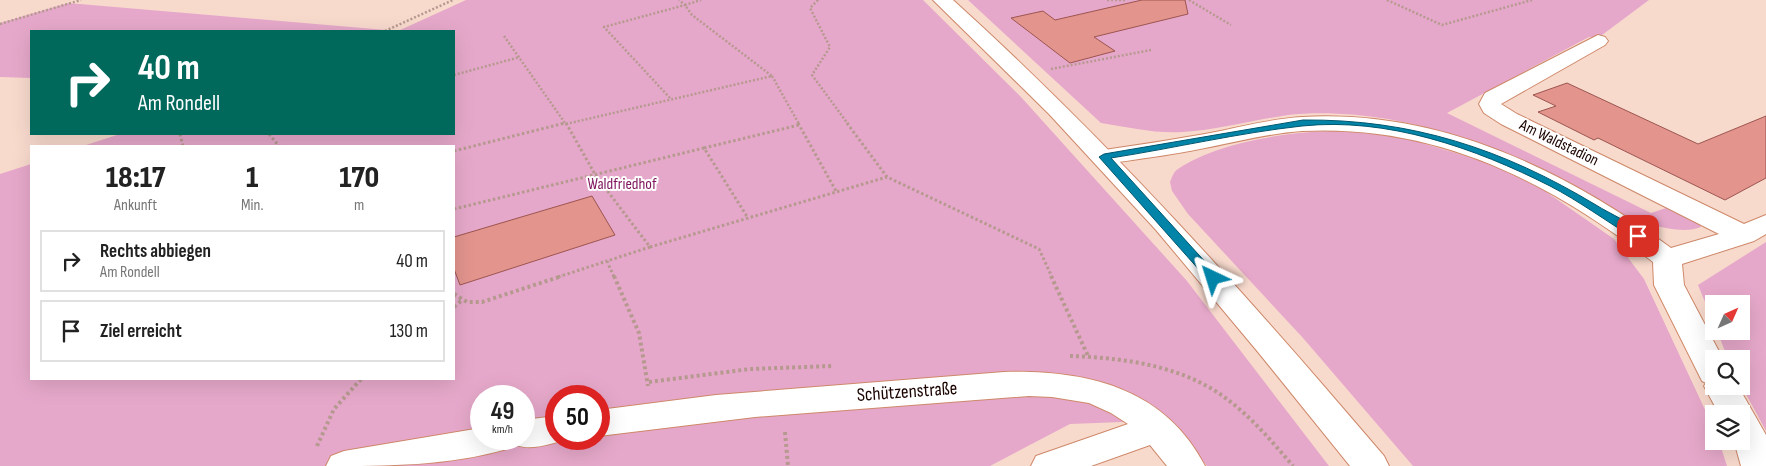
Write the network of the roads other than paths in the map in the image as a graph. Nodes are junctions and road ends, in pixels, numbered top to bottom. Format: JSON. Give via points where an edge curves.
{"nodes":[{"id":1,"x":942,"y":0,"type":"edge"},
{"id":2,"x":1598,"y":41,"type":"dead end"},
{"id":3,"x":1104,"y":157,"type":"junction"},
{"id":4,"x":1755,"y":229,"type":"edge"},
{"id":5,"x":1667,"y":259,"type":"junction"},
{"id":6,"x":1705,"y":355,"type":"edge"},
{"id":7,"x":610,"y":421,"type":"edge"},
{"id":8,"x":1158,"y":428,"type":"junction"},
{"id":9,"x":1750,"y":438,"type":"edge"},
{"id":10,"x":470,"y":442,"type":"edge"},
{"id":11,"x":330,"y":458,"type":"edge"},
{"id":12,"x":1049,"y":466,"type":"edge"},
{"id":13,"x":1187,"y":466,"type":"edge"},
{"id":14,"x":1370,"y":466,"type":"edge"},
{"id":15,"x":1760,"y":466,"type":"edge"}],
"edges":[{"from":1,"to":3,"type":"street","via":[[1028,79]]},
{"from":2,"to":4,"type":"street","name":"Am Waldstadion","via":[[1493,98],[1492,108],[1550,140]]},
{"from":3,"to":5,"type":"street","via":[[1303,123],[1345,123],[1397,129],[1467,147],[1524,169],[1638,236]]},
{"from":3,"to":14,"type":"street","via":[[1273,347]]},
{"from":4,"to":5,"type":"street"},
{"from":5,"to":6,"type":"street","via":[[1669,284]]},
{"from":7,"to":8,"type":"street","name":"Schützenstraße","via":[[783,401],[958,388],[1055,386],[1107,396]]},
{"from":8,"to":12,"type":"street"},
{"from":8,"to":13,"type":"street","name":"Schützenstraße"},
{"from":9,"to":15,"type":"street"},
{"from":10,"to":11,"type":"street"}]}
